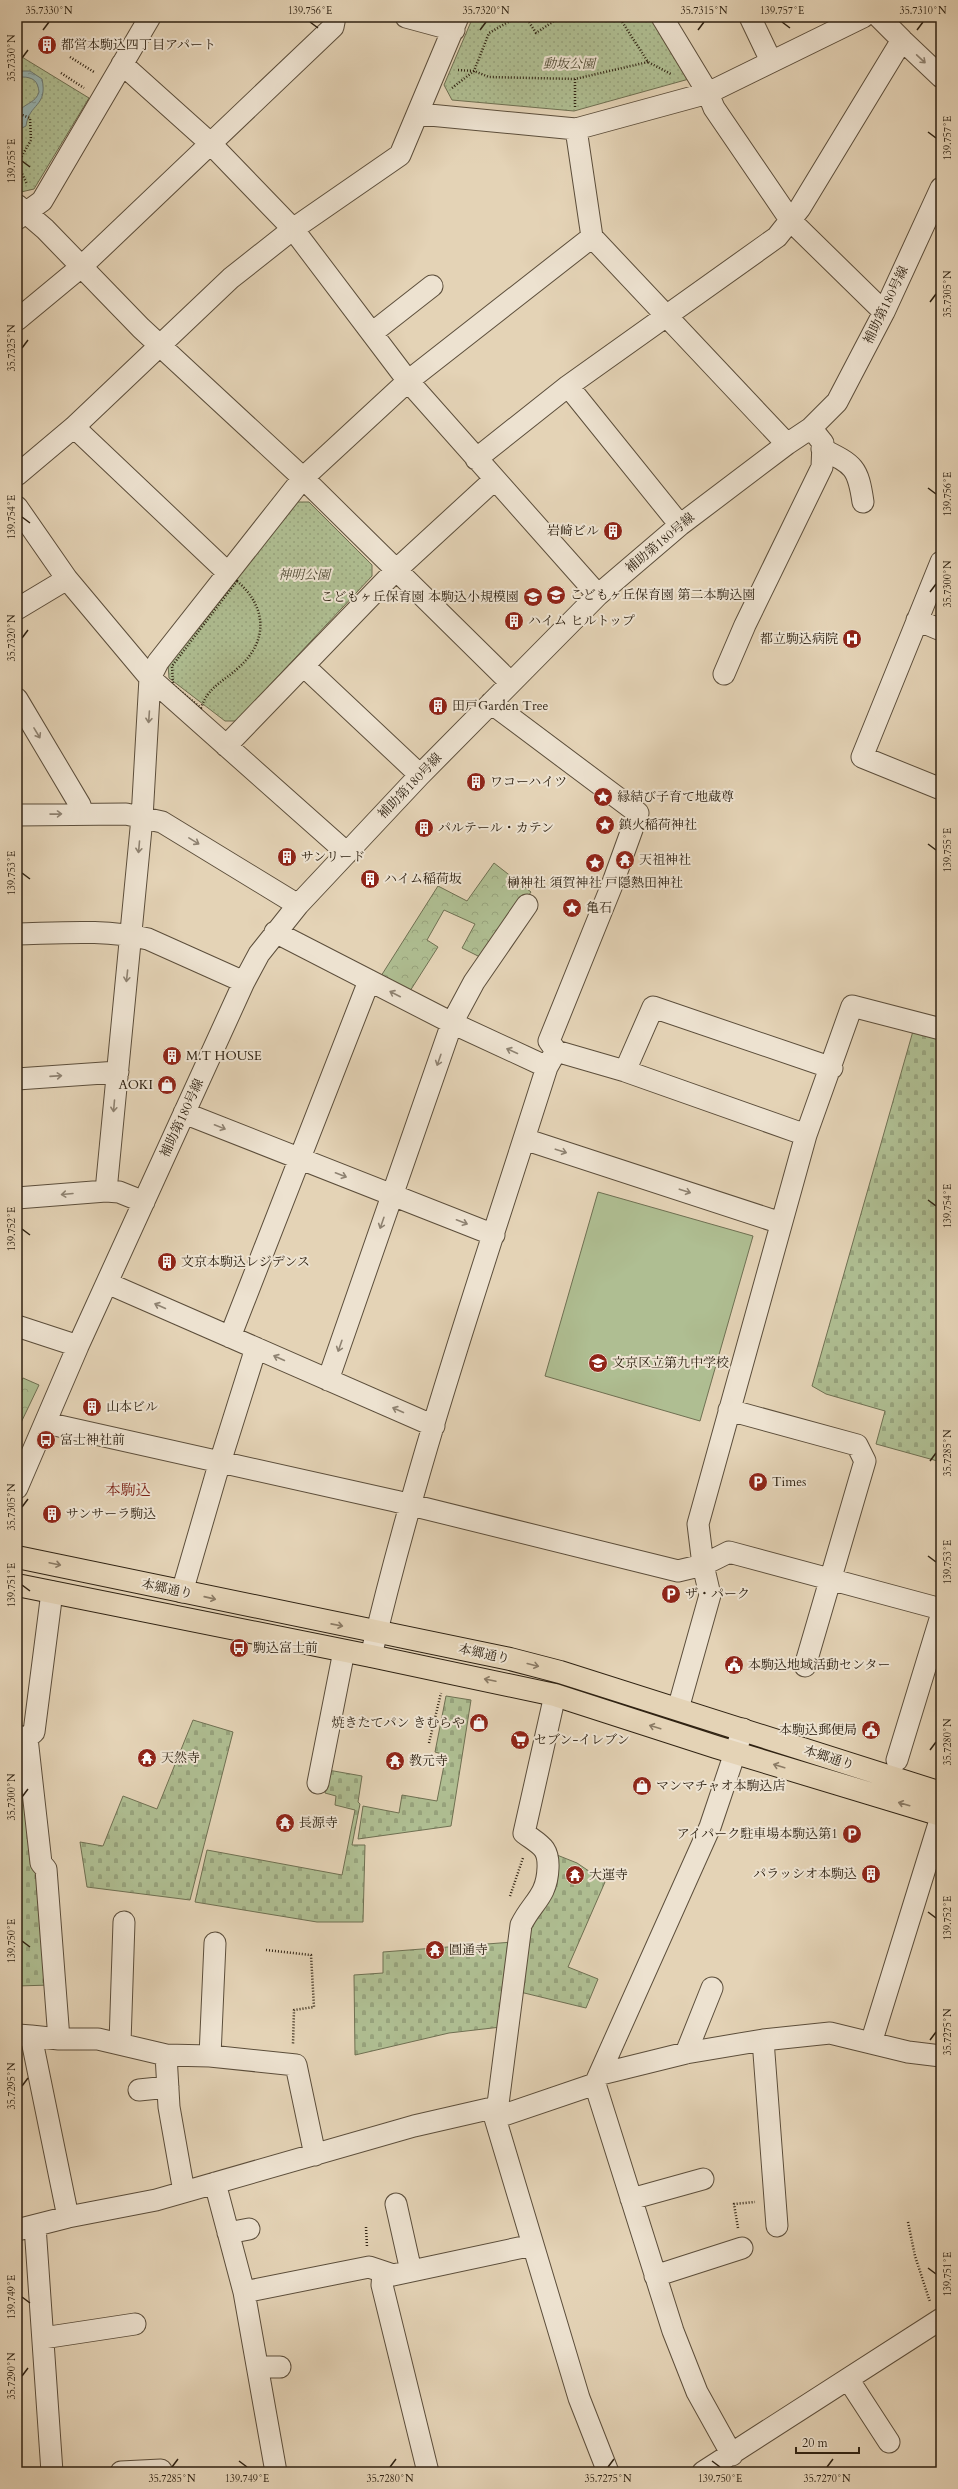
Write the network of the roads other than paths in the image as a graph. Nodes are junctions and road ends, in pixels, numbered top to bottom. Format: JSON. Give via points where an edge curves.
{"nodes":[{"id":1,"x":150,"y":17,"type":"edge"},
{"id":2,"x":335,"y":17,"type":"edge"},
{"id":3,"x":406,"y":17,"type":"edge"},
{"id":4,"x":662,"y":17,"type":"edge"},
{"id":5,"x":750,"y":17,"type":"edge"},
{"id":6,"x":863,"y":17,"type":"edge"},
{"id":7,"x":879,"y":17,"type":"edge"},
{"id":8,"x":456,"y":23,"type":"edge"},
{"id":9,"x":902,"y":40,"type":"junction"},
{"id":10,"x":771,"y":61,"type":"junction"},
{"id":11,"x":122,"y":64,"type":"junction"},
{"id":12,"x":941,"y":77,"type":"edge"},
{"id":13,"x":708,"y":93,"type":"junction"},
{"id":14,"x":419,"y":114,"type":"junction"},
{"id":15,"x":576,"y":129,"type":"junction"},
{"id":16,"x":210,"y":143,"type":"junction"},
{"id":17,"x":941,"y":188,"type":"edge"},
{"id":18,"x":20,"y":212,"type":"edge"},
{"id":19,"x":791,"y":221,"type":"junction"},
{"id":20,"x":293,"y":229,"type":"junction"},
{"id":21,"x":592,"y":237,"type":"junction"},
{"id":22,"x":81,"y":267,"type":"junction"},
{"id":23,"x":432,"y":286,"type":"dead end"},
{"id":24,"x":884,"y":312,"type":"junction"},
{"id":25,"x":665,"y":315,"type":"junction"},
{"id":26,"x":17,"y":320,"type":"edge"},
{"id":27,"x":372,"y":333,"type":"junction"},
{"id":28,"x":160,"y":346,"type":"junction"},
{"id":29,"x":408,"y":381,"type":"junction"},
{"id":30,"x":568,"y":386,"type":"junction"},
{"id":31,"x":74,"y":427,"type":"junction"},
{"id":32,"x":811,"y":428,"type":"junction"},
{"id":33,"x":787,"y":444,"type":"junction"},
{"id":34,"x":822,"y":449,"type":"junction"},
{"id":35,"x":476,"y":459,"type":"junction"},
{"id":36,"x":17,"y":475,"type":"edge"},
{"id":37,"x":303,"y":478,"type":"junction"},
{"id":38,"x":494,"y":480,"type":"junction"},
{"id":39,"x":864,"y":502,"type":"dead end"},
{"id":40,"x":17,"y":507,"type":"edge"},
{"id":41,"x":680,"y":525,"type":"junction"},
{"id":42,"x":941,"y":562,"type":"edge"},
{"id":43,"x":395,"y":571,"type":"junction"},
{"id":44,"x":228,"y":573,"type":"junction"},
{"id":45,"x":67,"y":579,"type":"junction"},
{"id":46,"x":598,"y":595,"type":"junction"},
{"id":47,"x":17,"y":609,"type":"edge"},
{"id":48,"x":917,"y":620,"type":"junction"},
{"id":49,"x":941,"y":630,"type":"edge"},
{"id":50,"x":305,"y":667,"type":"junction"},
{"id":51,"x":724,"y":674,"type":"dead end"},
{"id":52,"x":150,"y":678,"type":"junction"},
{"id":53,"x":511,"y":683,"type":"junction"},
{"id":54,"x":17,"y":699,"type":"edge"},
{"id":55,"x":492,"y":703,"type":"junction"},
{"id":56,"x":226,"y":746,"type":"junction"},
{"id":57,"x":420,"y":775,"type":"junction"},
{"id":58,"x":941,"y":789,"type":"edge"},
{"id":59,"x":82,"y":814,"type":"junction"},
{"id":60,"x":17,"y":815,"type":"edge"},
{"id":61,"x":142,"y":818,"type":"junction"},
{"id":62,"x":347,"y":853,"type":"junction"},
{"id":63,"x":298,"y":905,"type":"junction"},
{"id":64,"x":528,"y":905,"type":"dead end"},
{"id":65,"x":275,"y":932,"type":"junction"},
{"id":66,"x":17,"y":934,"type":"edge"},
{"id":67,"x":131,"y":935,"type":"junction"},
{"id":68,"x":369,"y":981,"type":"junction"},
{"id":69,"x":244,"y":982,"type":"junction"},
{"id":70,"x":452,"y":1023,"type":"junction"},
{"id":71,"x":941,"y":1029,"type":"edge"},
{"id":72,"x":552,"y":1059,"type":"junction"},
{"id":73,"x":832,"y":1068,"type":"junction"},
{"id":74,"x":625,"y":1071,"type":"junction"},
{"id":75,"x":118,"y":1072,"type":"junction"},
{"id":76,"x":17,"y":1079,"type":"edge"},
{"id":77,"x":184,"y":1113,"type":"junction"},
{"id":78,"x":806,"y":1135,"type":"junction"},
{"id":79,"x":524,"y":1139,"type":"junction"},
{"id":80,"x":300,"y":1160,"type":"junction"},
{"id":81,"x":106,"y":1191,"type":"junction"},
{"id":82,"x":392,"y":1195,"type":"junction"},
{"id":83,"x":17,"y":1198,"type":"edge"},
{"id":84,"x":144,"y":1202,"type":"junction"},
{"id":85,"x":781,"y":1223,"type":"junction"},
{"id":86,"x":494,"y":1235,"type":"junction"},
{"id":87,"x":107,"y":1283,"type":"junction"},
{"id":88,"x":17,"y":1326,"type":"edge"},
{"id":89,"x":230,"y":1337,"type":"junction"},
{"id":90,"x":78,"y":1346,"type":"junction"},
{"id":91,"x":256,"y":1348,"type":"junction"},
{"id":92,"x":328,"y":1380,"type":"junction"},
{"id":93,"x":729,"y":1410,"type":"junction"},
{"id":94,"x":46,"y":1423,"type":"junction"},
{"id":95,"x":434,"y":1426,"type":"junction"},
{"id":96,"x":220,"y":1462,"type":"junction"},
{"id":97,"x":18,"y":1486,"type":"edge"},
{"id":98,"x":410,"y":1504,"type":"junction"},
{"id":99,"x":17,"y":1557,"type":"edge"},
{"id":100,"x":703,"y":1565,"type":"junction"},
{"id":101,"x":832,"y":1579,"type":"junction"},
{"id":102,"x":17,"y":1585,"type":"edge"},
{"id":103,"x":52,"y":1592,"type":"junction"},
{"id":104,"x":182,"y":1592,"type":"junction"},
{"id":105,"x":941,"y":1609,"type":"edge"},
{"id":106,"x":941,"y":1616,"type":"edge"},
{"id":107,"x":376,"y":1632,"type":"junction"},
{"id":108,"x":344,"y":1651,"type":"junction"},
{"id":109,"x":371,"y":1656,"type":"junction"},
{"id":110,"x":805,"y":1666,"type":"dead end"},
{"id":111,"x":555,"y":1695,"type":"junction"},
{"id":112,"x":678,"y":1709,"type":"junction"},
{"id":113,"x":742,"y":1729,"type":"junction"},
{"id":114,"x":22,"y":1737,"type":"edge"},
{"id":115,"x":736,"y":1753,"type":"junction"},
{"id":116,"x":897,"y":1760,"type":"dead end"},
{"id":117,"x":318,"y":1782,"type":"dead end"},
{"id":118,"x":941,"y":1793,"type":"edge"},
{"id":119,"x":941,"y":1816,"type":"edge"},
{"id":120,"x":124,"y":1922,"type":"dead end"},
{"id":121,"x":215,"y":1943,"type":"dead end"},
{"id":122,"x":712,"y":1988,"type":"dead end"},
{"id":123,"x":24,"y":2036,"type":"edge"},
{"id":124,"x":59,"y":2039,"type":"junction"},
{"id":125,"x":763,"y":2040,"type":"junction"},
{"id":126,"x":871,"y":2042,"type":"junction"},
{"id":127,"x":120,"y":2043,"type":"junction"},
{"id":128,"x":686,"y":2053,"type":"junction"},
{"id":129,"x":166,"y":2055,"type":"junction"},
{"id":130,"x":210,"y":2056,"type":"junction"},
{"id":131,"x":941,"y":2056,"type":"edge"},
{"id":132,"x":598,"y":2079,"type":"junction"},
{"id":133,"x":168,"y":2087,"type":"junction"},
{"id":134,"x":139,"y":2090,"type":"dead end"},
{"id":135,"x":494,"y":2115,"type":"junction"},
{"id":136,"x":315,"y":2155,"type":"junction"},
{"id":137,"x":703,"y":2179,"type":"dead end"},
{"id":138,"x":215,"y":2183,"type":"junction"},
{"id":139,"x":184,"y":2192,"type":"junction"},
{"id":140,"x":631,"y":2200,"type":"junction"},
{"id":141,"x":396,"y":2204,"type":"dead end"},
{"id":142,"x":68,"y":2217,"type":"junction"},
{"id":143,"x":777,"y":2226,"type":"dead end"},
{"id":144,"x":26,"y":2228,"type":"edge"},
{"id":145,"x":249,"y":2229,"type":"dead end"},
{"id":146,"x":228,"y":2233,"type":"junction"},
{"id":147,"x":533,"y":2245,"type":"junction"},
{"id":148,"x":742,"y":2248,"type":"road end"},
{"id":149,"x":411,"y":2271,"type":"junction"},
{"id":150,"x":383,"y":2273,"type":"junction"},
{"id":151,"x":655,"y":2276,"type":"junction"},
{"id":152,"x":244,"y":2292,"type":"junction"},
{"id":153,"x":939,"y":2320,"type":"edge"},
{"id":154,"x":135,"y":2324,"type":"dead end"},
{"id":155,"x":43,"y":2338,"type":"junction"},
{"id":156,"x":258,"y":2367,"type":"junction"},
{"id":157,"x":280,"y":2367,"type":"dead end"},
{"id":158,"x":848,"y":2379,"type":"junction"},
{"id":159,"x":889,"y":2442,"type":"dead end"},
{"id":160,"x":728,"y":2463,"type":"edge"},
{"id":161,"x":161,"y":2470,"type":"dead end"},
{"id":162,"x":50,"y":2472,"type":"edge"},
{"id":163,"x":121,"y":2472,"type":"edge"},
{"id":164,"x":276,"y":2472,"type":"edge"},
{"id":165,"x":428,"y":2472,"type":"edge"},
{"id":166,"x":608,"y":2472,"type":"edge"},
{"id":167,"x":703,"y":2472,"type":"edge"}],
"edges":[{"from":1,"to":11,"type":"street"},
{"from":2,"to":16,"type":"street","via":[[334,27]]},
{"from":3,"to":8,"type":"street"},
{"from":4,"to":13,"type":"street"},
{"from":5,"to":10,"type":"street"},
{"from":6,"to":10,"type":"street"},
{"from":7,"to":9,"type":"street"},
{"from":8,"to":14,"type":"street"},
{"from":9,"to":12,"type":"street","one_way":true},
{"from":9,"to":19,"type":"street"},
{"from":10,"to":13,"type":"street"},
{"from":11,"to":16,"type":"street"},
{"from":11,"to":18,"type":"street","via":[[42,201]]},
{"from":13,"to":15,"type":"street"},
{"from":13,"to":19,"type":"street","via":[[714,108]]},
{"from":14,"to":15,"type":"street"},
{"from":14,"to":20,"type":"street","via":[[400,154]]},
{"from":15,"to":21,"type":"street"},
{"from":16,"to":20,"type":"street"},
{"from":16,"to":22,"type":"street"},
{"from":17,"to":24,"type":"street","name":"補助第180号線"},
{"from":18,"to":22,"type":"street"},
{"from":19,"to":24,"type":"street"},
{"from":19,"to":25,"type":"street","via":[[777,237]]},
{"from":20,"to":27,"type":"street"},
{"from":20,"to":28,"type":"street","via":[[231,278]]},
{"from":21,"to":25,"type":"street"},
{"from":21,"to":29,"type":"street"},
{"from":22,"to":26,"type":"street"},
{"from":22,"to":28,"type":"street"},
{"from":23,"to":27,"type":"street"},
{"from":24,"to":32,"type":"street","name":"補助第180号線","via":[[837,402]]},
{"from":25,"to":30,"type":"street"},
{"from":25,"to":33,"type":"street"},
{"from":27,"to":29,"type":"street"},
{"from":28,"to":31,"type":"street"},
{"from":28,"to":37,"type":"street"},
{"from":29,"to":35,"type":"street"},
{"from":29,"to":37,"type":"street"},
{"from":30,"to":35,"type":"street"},
{"from":30,"to":41,"type":"street"},
{"from":31,"to":36,"type":"street"},
{"from":31,"to":44,"type":"street"},
{"from":32,"to":33,"type":"street","name":"補助第180号線"},
{"from":32,"to":34,"type":"street","via":[[822,443]]},
{"from":33,"to":41,"type":"street","name":"補助第180号線"},
{"from":34,"to":39,"type":"street","via":[[847,462],[856,471]]},
{"from":34,"to":51,"type":"street","via":[[822,467]]},
{"from":35,"to":38,"type":"street"},
{"from":37,"to":43,"type":"street"},
{"from":37,"to":44,"type":"street"},
{"from":38,"to":43,"type":"street"},
{"from":38,"to":46,"type":"street"},
{"from":40,"to":45,"type":"street"},
{"from":41,"to":46,"type":"street","name":"補助第180号線"},
{"from":42,"to":48,"type":"street"},
{"from":43,"to":50,"type":"street"},
{"from":43,"to":53,"type":"street"},
{"from":44,"to":52,"type":"street","via":[[158,662]]},
{"from":45,"to":47,"type":"street"},
{"from":45,"to":52,"type":"street"},
{"from":46,"to":53,"type":"street","name":"補助第180号線"},
{"from":48,"to":49,"type":"street"},
{"from":48,"to":58,"type":"street","via":[[862,757]]},
{"from":50,"to":56,"type":"street"},
{"from":50,"to":57,"type":"street"},
{"from":52,"to":56,"type":"street"},
{"from":52,"to":61,"type":"street","one_way":true},
{"from":53,"to":55,"type":"street","name":"補助第180号線"},
{"from":54,"to":59,"type":"street","one_way":true,"via":[[80,805]]},
{"from":55,"to":57,"type":"street","name":"補助第180号線"},
{"from":55,"to":72,"type":"street","via":[[638,813],[549,1041]]},
{"from":56,"to":62,"type":"street"},
{"from":57,"to":62,"type":"street","name":"補助第180号線"},
{"from":60,"to":59,"type":"street","one_way":true},
{"from":59,"to":61,"type":"street","via":[[126,814]]},
{"from":61,"to":63,"type":"street","one_way":true,"via":[[162,822]]},
{"from":61,"to":67,"type":"street","one_way":true},
{"from":62,"to":63,"type":"street","name":"補助第180号線"},
{"from":63,"to":65,"type":"street","name":"補助第180号線"},
{"from":64,"to":70,"type":"street","via":[[474,982]]},
{"from":65,"to":68,"type":"street"},
{"from":65,"to":69,"type":"street","name":"補助第180号線","via":[[259,954]]},
{"from":66,"to":67,"type":"street","via":[[112,932]]},
{"from":67,"to":69,"type":"street","via":[[148,939]]},
{"from":67,"to":75,"type":"street","one_way":true},
{"from":70,"to":68,"type":"street","one_way":true},
{"from":68,"to":80,"type":"street"},
{"from":69,"to":77,"type":"street","name":"補助第180号線"},
{"from":72,"to":70,"type":"street","one_way":true},
{"from":70,"to":82,"type":"street","one_way":true},
{"from":71,"to":73,"type":"street","via":[[852,1006]]},
{"from":72,"to":74,"type":"street"},
{"from":72,"to":79,"type":"street"},
{"from":73,"to":74,"type":"street","via":[[653,1007]]},
{"from":73,"to":78,"type":"street"},
{"from":74,"to":78,"type":"street"},
{"from":76,"to":75,"type":"street","one_way":true},
{"from":75,"to":81,"type":"street","one_way":true},
{"from":77,"to":80,"type":"street","one_way":true},
{"from":77,"to":84,"type":"street","name":"補助第180号線"},
{"from":78,"to":85,"type":"street"},
{"from":79,"to":85,"type":"street","one_way":true},
{"from":79,"to":86,"type":"street"},
{"from":80,"to":82,"type":"street","one_way":true},
{"from":80,"to":89,"type":"street"},
{"from":81,"to":83,"type":"street","one_way":true},
{"from":81,"to":84,"type":"street","via":[[119,1192]]},
{"from":82,"to":86,"type":"street","one_way":true},
{"from":82,"to":92,"type":"street","one_way":true},
{"from":84,"to":87,"type":"street","name":"補助第180号線"},
{"from":85,"to":93,"type":"street"},
{"from":86,"to":95,"type":"street"},
{"from":89,"to":87,"type":"street","one_way":true},
{"from":87,"to":90,"type":"street","name":"補助第180号線"},
{"from":88,"to":90,"type":"street"},
{"from":89,"to":91,"type":"street"},
{"from":90,"to":94,"type":"street","name":"補助第180号線"},
{"from":92,"to":91,"type":"street","one_way":true},
{"from":91,"to":96,"type":"street"},
{"from":95,"to":92,"type":"street","one_way":true},
{"from":93,"to":100,"type":"street","via":[[698,1524]]},
{"from":93,"to":101,"type":"street","via":[[857,1445],[865,1461]]},
{"from":94,"to":96,"type":"street"},
{"from":94,"to":97,"type":"street","name":"補助第180号線"},
{"from":95,"to":98,"type":"street"},
{"from":96,"to":98,"type":"street"},
{"from":96,"to":104,"type":"street"},
{"from":98,"to":100,"type":"street","via":[[678,1571]]},
{"from":98,"to":107,"type":"street"},
{"from":99,"to":104,"type":"main road","name":"本郷通り","one_way":true},
{"from":100,"to":101,"type":"street","via":[[730,1552]]},
{"from":100,"to":112,"type":"street","via":[[710,1595]]},
{"from":101,"to":105,"type":"street"},
{"from":101,"to":110,"type":"street"},
{"from":102,"to":103,"type":"main road","name":"本郷通り"},
{"from":103,"to":108,"type":"main road","name":"本郷通り"},
{"from":103,"to":114,"type":"street","via":[[34,1732]]},
{"from":104,"to":107,"type":"main road","name":"本郷通り","one_way":true},
{"from":106,"to":116,"type":"street"},
{"from":107,"to":109,"type":"street"},
{"from":107,"to":112,"type":"main road","name":"本郷通り","one_way":true,"via":[[510,1659]]},
{"from":108,"to":109,"type":"main road","name":"本郷通り"},
{"from":108,"to":117,"type":"street"},
{"from":111,"to":109,"type":"main road","name":"本郷通り","one_way":true},
{"from":115,"to":111,"type":"main road","name":"本郷通り","one_way":true},
{"from":111,"to":135,"type":"street","via":[[524,1834],[543,1847],[549,1855],[548,1883],[521,1925],[498,2104]]},
{"from":112,"to":113,"type":"main road","name":"本郷通り"},
{"from":113,"to":115,"type":"street"},
{"from":113,"to":118,"type":"main road","name":"本郷通り"},
{"from":114,"to":124,"type":"street","via":[[41,1864],[46,1869]]},
{"from":119,"to":115,"type":"main road","name":"本郷通り","one_way":true},
{"from":115,"to":132,"type":"street","via":[[710,1827]]},
{"from":119,"to":126,"type":"street"},
{"from":120,"to":127,"type":"street"},
{"from":121,"to":130,"type":"street"},
{"from":122,"to":128,"type":"street"},
{"from":123,"to":124,"type":"street"},
{"from":123,"to":142,"type":"street"},
{"from":124,"to":127,"type":"street","via":[[98,2039]]},
{"from":125,"to":126,"type":"street","via":[[830,2034]]},
{"from":125,"to":128,"type":"street"},
{"from":125,"to":143,"type":"street"},
{"from":126,"to":131,"type":"street","via":[[908,2052]]},
{"from":127,"to":129,"type":"street"},
{"from":128,"to":132,"type":"street"},
{"from":129,"to":130,"type":"street"},
{"from":129,"to":133,"type":"street"},
{"from":130,"to":136,"type":"street","via":[[296,2065]]},
{"from":132,"to":135,"type":"street"},
{"from":132,"to":140,"type":"street"},
{"from":133,"to":134,"type":"street"},
{"from":133,"to":139,"type":"street","via":[[169,2107]]},
{"from":135,"to":136,"type":"street","via":[[488,2109],[414,2126]]},
{"from":135,"to":147,"type":"street"},
{"from":136,"to":138,"type":"street"},
{"from":137,"to":140,"type":"street"},
{"from":138,"to":139,"type":"street"},
{"from":138,"to":146,"type":"street"},
{"from":139,"to":142,"type":"street"},
{"from":140,"to":151,"type":"street"},
{"from":141,"to":149,"type":"street"},
{"from":142,"to":144,"type":"street"},
{"from":144,"to":155,"type":"street"},
{"from":145,"to":146,"type":"street"},
{"from":146,"to":152,"type":"street"},
{"from":147,"to":149,"type":"street"},
{"from":147,"to":166,"type":"street","via":[[580,2398]]},
{"from":148,"to":151,"type":"street"},
{"from":149,"to":150,"type":"street","via":[[393,2275]]},
{"from":150,"to":152,"type":"street","via":[[368,2267]]},
{"from":150,"to":165,"type":"street","via":[[382,2285]]},
{"from":151,"to":160,"type":"street","via":[[672,2331]]},
{"from":152,"to":156,"type":"street"},
{"from":153,"to":158,"type":"street"},
{"from":154,"to":155,"type":"street"},
{"from":155,"to":162,"type":"street"},
{"from":156,"to":157,"type":"street"},
{"from":156,"to":164,"type":"street"},
{"from":158,"to":159,"type":"street"},
{"from":158,"to":160,"type":"street"},
{"from":160,"to":167,"type":"street"},
{"from":161,"to":163,"type":"street"}]}
